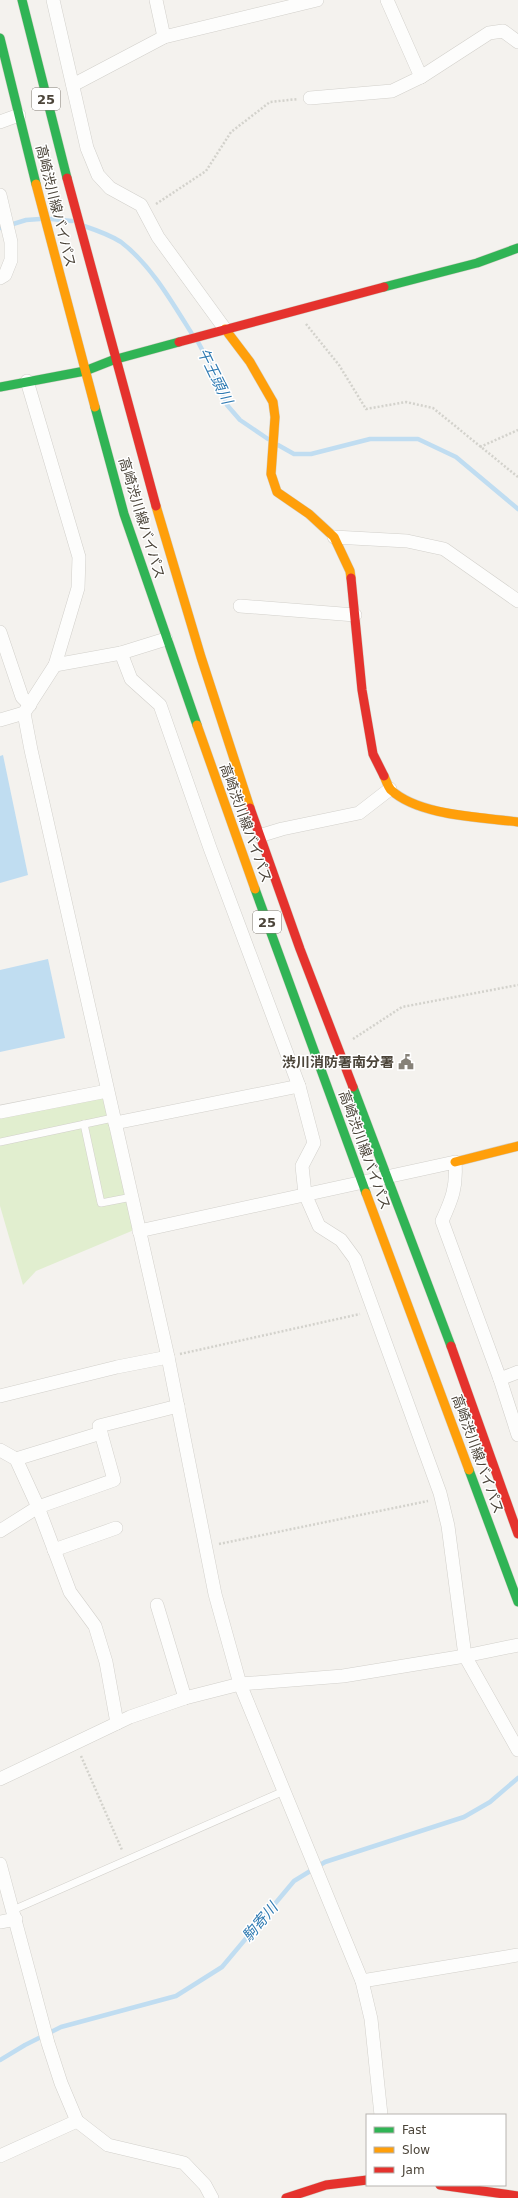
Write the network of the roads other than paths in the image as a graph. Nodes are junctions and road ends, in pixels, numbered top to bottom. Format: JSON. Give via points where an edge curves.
{"nodes":[{"id":1,"x":22,"y":0,"type":"edge"},
{"id":2,"x":53,"y":0,"type":"edge"},
{"id":3,"x":156,"y":0,"type":"edge"},
{"id":4,"x":317,"y":0,"type":"edge"},
{"id":5,"x":387,"y":0,"type":"edge"},
{"id":6,"x":164,"y":37,"type":"junction"},
{"id":7,"x":0,"y":38,"type":"edge"},
{"id":8,"x":518,"y":42,"type":"edge"},
{"id":9,"x":421,"y":77,"type":"junction"},
{"id":10,"x":74,"y":85,"type":"junction"},
{"id":11,"x":310,"y":98,"type":"road end"},
{"id":12,"x":19,"y":115,"type":"junction"},
{"id":13,"x":0,"y":122,"type":"edge"},
{"id":14,"x":2,"y":204,"type":"edge"},
{"id":15,"x":518,"y":248,"type":"edge"},
{"id":16,"x":0,"y":278,"type":"edge"},
{"id":17,"x":225,"y":329,"type":"junction"},
{"id":18,"x":113,"y":360,"type":"junction"},
{"id":19,"x":85,"y":370,"type":"junction"},
{"id":20,"x":27,"y":381,"type":"junction"},
{"id":21,"x":0,"y":387,"type":"edge"},
{"id":22,"x":334,"y":537,"type":"junction"},
{"id":23,"x":518,"y":601,"type":"edge"},
{"id":24,"x":240,"y":606,"type":"dead end"},
{"id":25,"x":355,"y":615,"type":"junction"},
{"id":26,"x":0,"y":632,"type":"edge"},
{"id":27,"x":166,"y":639,"type":"junction"},
{"id":28,"x":120,"y":653,"type":"junction"},
{"id":29,"x":54,"y":665,"type":"junction"},
{"id":30,"x":27,"y":709,"type":"junction"},
{"id":31,"x":0,"y":720,"type":"edge"},
{"id":32,"x":390,"y":789,"type":"junction"},
{"id":33,"x":518,"y":822,"type":"edge"},
{"id":34,"x":259,"y":836,"type":"junction"},
{"id":35,"x":299,"y":1086,"type":"junction"},
{"id":36,"x":107,"y":1091,"type":"junction"},
{"id":37,"x":0,"y":1112,"type":"edge"},
{"id":38,"x":114,"y":1121,"type":"junction"},
{"id":39,"x":84,"y":1124,"type":"junction"},
{"id":40,"x":0,"y":1142,"type":"edge"},
{"id":41,"x":518,"y":1146,"type":"edge"},
{"id":42,"x":455,"y":1162,"type":"junction"},
{"id":43,"x":388,"y":1177,"type":"junction"},
{"id":44,"x":362,"y":1183,"type":"junction"},
{"id":45,"x":305,"y":1194,"type":"junction"},
{"id":46,"x":132,"y":1197,"type":"junction"},
{"id":47,"x":139,"y":1231,"type":"junction"},
{"id":48,"x":168,"y":1357,"type":"junction"},
{"id":49,"x":518,"y":1372,"type":"edge"},
{"id":50,"x":500,"y":1379,"type":"junction"},
{"id":51,"x":0,"y":1396,"type":"edge"},
{"id":52,"x":178,"y":1406,"type":"junction"},
{"id":53,"x":101,"y":1433,"type":"junction"},
{"id":54,"x":518,"y":1435,"type":"edge"},
{"id":55,"x":0,"y":1450,"type":"edge"},
{"id":56,"x":16,"y":1459,"type":"junction"},
{"id":57,"x":38,"y":1507,"type":"junction"},
{"id":58,"x":116,"y":1528,"type":"dead end"},
{"id":59,"x":0,"y":1531,"type":"edge"},
{"id":60,"x":518,"y":1534,"type":"edge"},
{"id":61,"x":54,"y":1550,"type":"junction"},
{"id":62,"x":518,"y":1602,"type":"edge"},
{"id":63,"x":157,"y":1604,"type":"dead end"},
{"id":64,"x":518,"y":1644,"type":"edge"},
{"id":65,"x":465,"y":1656,"type":"junction"},
{"id":66,"x":240,"y":1684,"type":"junction"},
{"id":67,"x":184,"y":1698,"type":"junction"},
{"id":68,"x":117,"y":1723,"type":"junction"},
{"id":69,"x":518,"y":1750,"type":"edge"},
{"id":70,"x":0,"y":1779,"type":"edge"},
{"id":71,"x":284,"y":1791,"type":"junction"},
{"id":72,"x":0,"y":1864,"type":"edge"},
{"id":73,"x":14,"y":1914,"type":"junction"},
{"id":74,"x":0,"y":1922,"type":"edge"},
{"id":75,"x":518,"y":1955,"type":"edge"},
{"id":76,"x":362,"y":1981,"type":"junction"},
{"id":77,"x":381,"y":2114,"type":"edge"},
{"id":78,"x":77,"y":2121,"type":"junction"},
{"id":79,"x":0,"y":2156,"type":"edge"},
{"id":80,"x":366,"y":2180,"type":"edge"},
{"id":81,"x":446,"y":2186,"type":"edge"},
{"id":82,"x":510,"y":2196,"type":"edge"},
{"id":83,"x":212,"y":2198,"type":"edge"},
{"id":84,"x":286,"y":2198,"type":"edge"}],
"edges":[{"from":1,"to":18,"type":"main road","name":"高崎渋川線バイパス","number":"25"},
{"from":2,"to":10,"type":"street"},
{"from":3,"to":6,"type":"street"},
{"from":4,"to":6,"type":"street"},
{"from":5,"to":9,"type":"street"},
{"from":6,"to":10,"type":"street"},
{"from":7,"to":12,"type":"main road","name":"高崎渋川線バイパス","number":"25"},
{"from":8,"to":9,"type":"street","via":[[503,31],[489,33]]},
{"from":9,"to":11,"type":"street","via":[[392,90]]},
{"from":10,"to":17,"type":"street","via":[[86,148],[98,174],[110,188],[141,205],[158,237]]},
{"from":12,"to":13,"type":"street"},
{"from":12,"to":19,"type":"main road","name":"高崎渋川線バイパス","number":"25"},
{"from":14,"to":16,"type":"street","via":[[11,242],[11,260],[5,275]]},
{"from":15,"to":17,"type":"main road","via":[[477,263]]},
{"from":17,"to":18,"type":"main road"},
{"from":17,"to":22,"type":"main road","via":[[250,362],[273,402],[275,417],[271,474],[277,492],[309,514]]},
{"from":18,"to":19,"type":"main road"},
{"from":18,"to":34,"type":"main road","name":"高崎渋川線バイパス","number":"25","via":[[206,674]]},
{"from":19,"to":20,"type":"main road"},
{"from":19,"to":27,"type":"main road","name":"高崎渋川線バイパス","number":"25","via":[[124,514]]},
{"from":20,"to":21,"type":"main road"},
{"from":20,"to":29,"type":"street","via":[[79,557],[78,588]]},
{"from":22,"to":23,"type":"street","via":[[406,541],[444,549]]},
{"from":22,"to":25,"type":"main road","via":[[350,571]]},
{"from":24,"to":25,"type":"street"},
{"from":25,"to":32,"type":"main road","via":[[362,690],[373,754]]},
{"from":26,"to":30,"type":"street"},
{"from":27,"to":28,"type":"street"},
{"from":27,"to":44,"type":"main road","name":"高崎渋川線バイパス","number":"25"},
{"from":28,"to":29,"type":"street"},
{"from":28,"to":35,"type":"street","via":[[131,679],[160,706]]},
{"from":29,"to":30,"type":"street"},
{"from":30,"to":31,"type":"street"},
{"from":30,"to":36,"type":"street"},
{"from":32,"to":33,"type":"main road","via":[[412,803],[450,813]]},
{"from":32,"to":34,"type":"street","via":[[359,813]]},
{"from":34,"to":43,"type":"main road","name":"高崎渋川線バイパス","number":"25"},
{"from":35,"to":38,"type":"street"},
{"from":35,"to":45,"type":"street","via":[[314,1143],[302,1166]]},
{"from":36,"to":37,"type":"street"},
{"from":36,"to":38,"type":"street"},
{"from":38,"to":39,"type":"lane"},
{"from":38,"to":46,"type":"street"},
{"from":39,"to":40,"type":"lane"},
{"from":39,"to":46,"type":"lane","via":[[101,1203]]},
{"from":41,"to":42,"type":"main road"},
{"from":42,"to":43,"type":"street"},
{"from":42,"to":50,"type":"street","via":[[454,1195],[442,1221]]},
{"from":43,"to":44,"type":"street"},
{"from":43,"to":60,"type":"main road","name":"高崎渋川線バイパス","number":"25"},
{"from":44,"to":45,"type":"street"},
{"from":44,"to":62,"type":"main road","name":"高崎渋川線バイパス","number":"25"},
{"from":45,"to":47,"type":"street"},
{"from":45,"to":65,"type":"street","via":[[319,1226],[341,1240],[354,1259],[442,1498]]},
{"from":46,"to":47,"type":"street"},
{"from":47,"to":48,"type":"street"},
{"from":48,"to":51,"type":"street","via":[[116,1367]]},
{"from":48,"to":52,"type":"street"},
{"from":49,"to":50,"type":"street"},
{"from":50,"to":54,"type":"street"},
{"from":52,"to":53,"type":"street","via":[[99,1426]]},
{"from":52,"to":66,"type":"street","via":[[215,1594]]},
{"from":53,"to":56,"type":"street"},
{"from":53,"to":57,"type":"street","via":[[114,1480]]},
{"from":55,"to":56,"type":"street"},
{"from":56,"to":57,"type":"street"},
{"from":57,"to":59,"type":"street"},
{"from":57,"to":61,"type":"street"},
{"from":58,"to":61,"type":"street"},
{"from":61,"to":68,"type":"street","via":[[70,1592],[95,1626],[106,1662]]},
{"from":63,"to":67,"type":"street"},
{"from":64,"to":65,"type":"street"},
{"from":65,"to":66,"type":"street","via":[[343,1676]]},
{"from":65,"to":69,"type":"street"},
{"from":66,"to":67,"type":"street"},
{"from":66,"to":71,"type":"street"},
{"from":67,"to":68,"type":"street","via":[[130,1716]]},
{"from":68,"to":70,"type":"street"},
{"from":71,"to":73,"type":"lane","via":[[126,1860]]},
{"from":71,"to":76,"type":"street"},
{"from":72,"to":73,"type":"street"},
{"from":73,"to":74,"type":"street"},
{"from":73,"to":78,"type":"street","via":[[48,2043]]},
{"from":75,"to":76,"type":"street"},
{"from":76,"to":77,"type":"street","via":[[371,2019]]},
{"from":78,"to":79,"type":"street"},
{"from":78,"to":83,"type":"street","via":[[108,2145],[184,2163],[205,2185]]},
{"from":80,"to":84,"type":"main road","via":[[326,2185]]},
{"from":81,"to":82,"type":"main road"}]}
